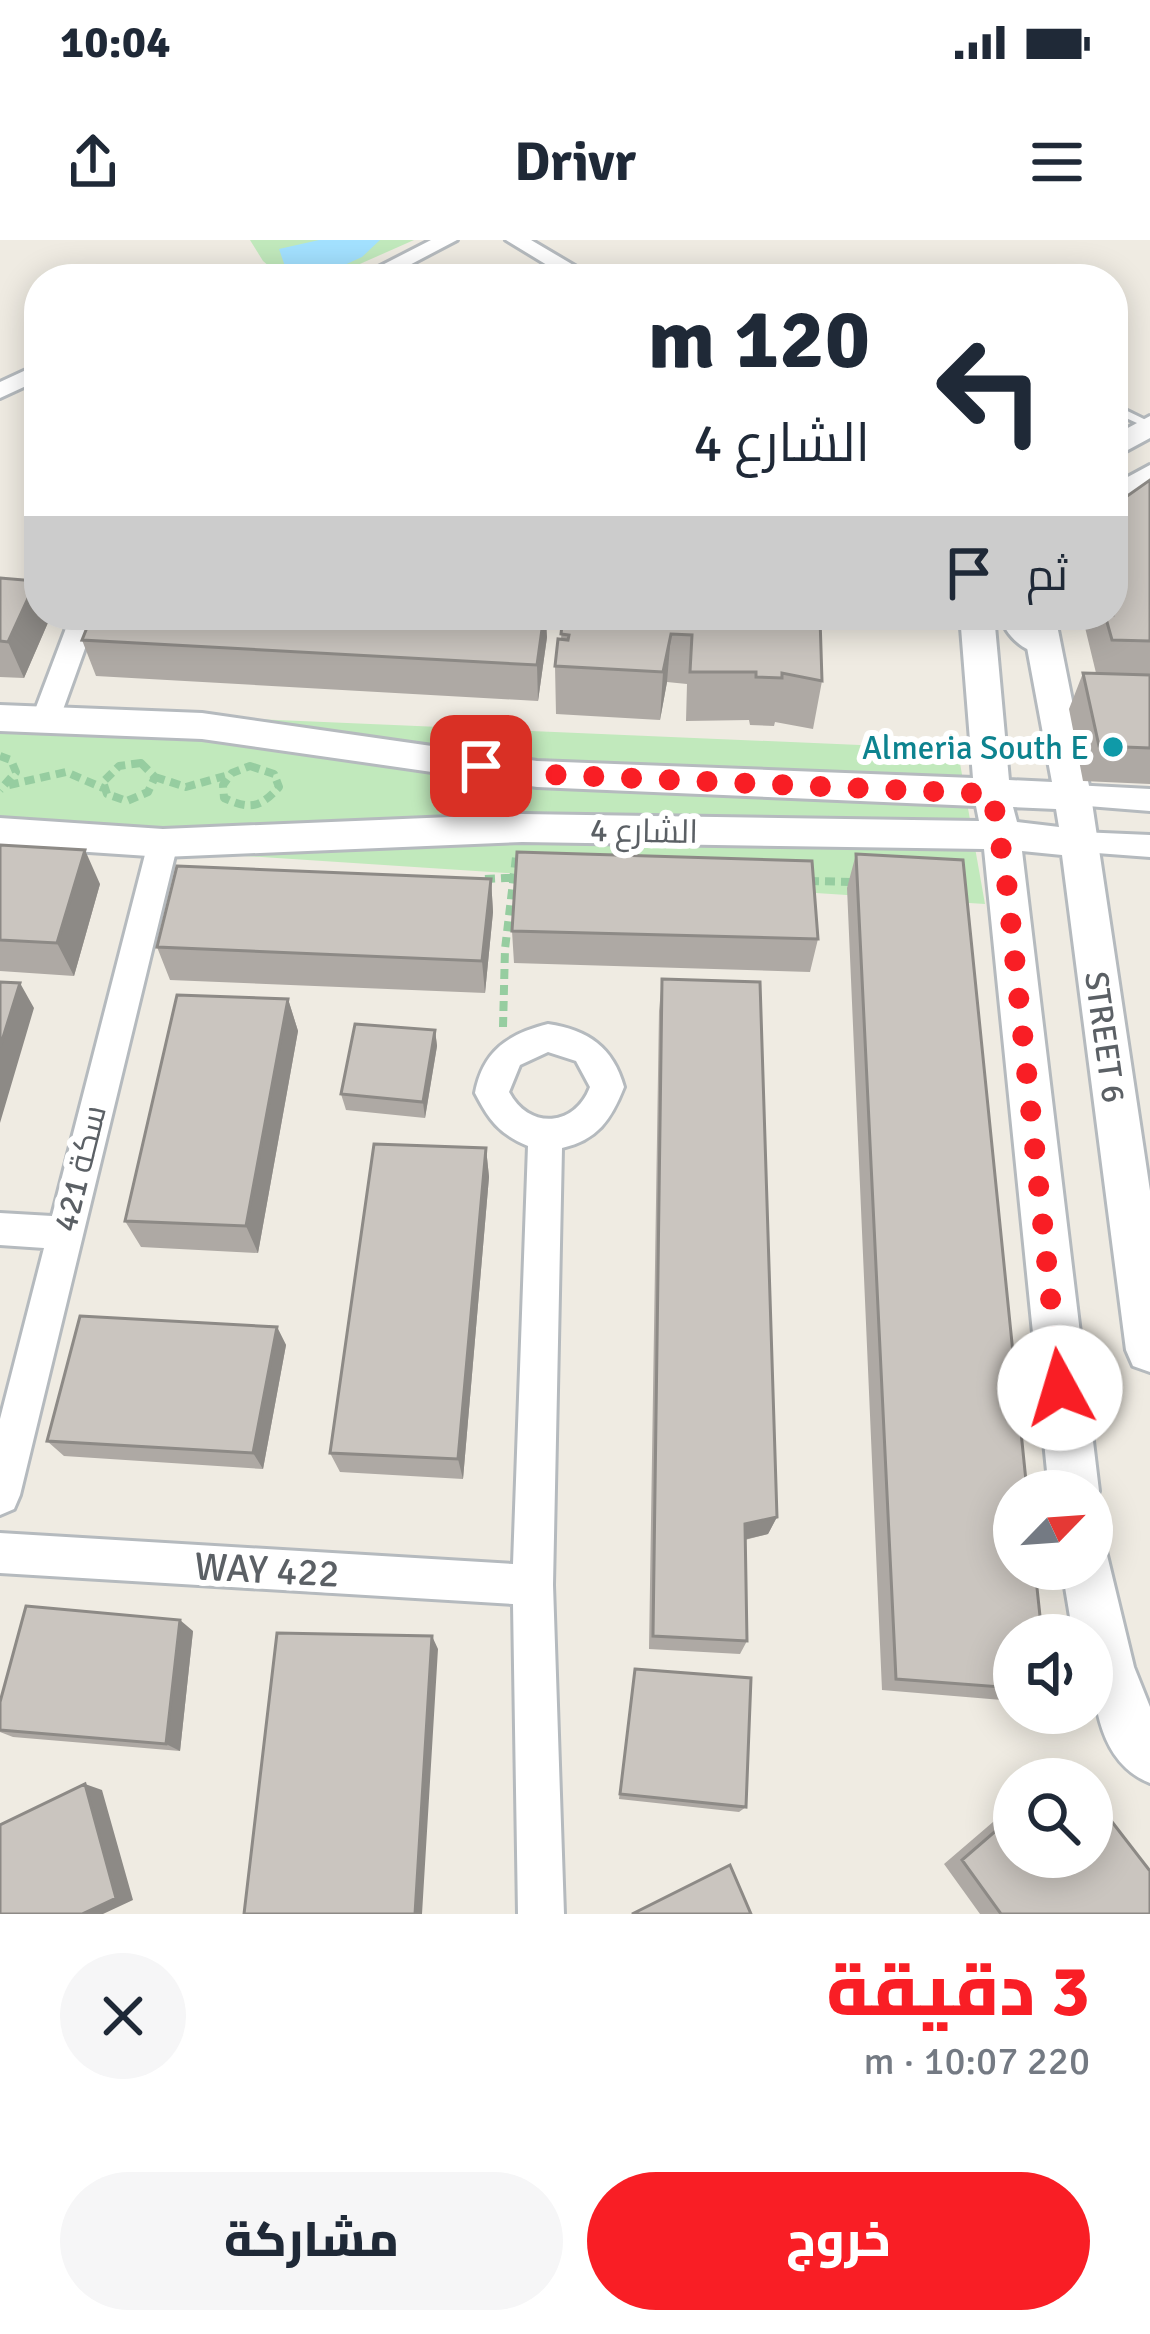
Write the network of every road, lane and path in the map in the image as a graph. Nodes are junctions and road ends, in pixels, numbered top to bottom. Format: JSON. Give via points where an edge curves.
{"nodes":[{"id":1,"x":447,"y":240,"type":"edge"},
{"id":2,"x":516,"y":240,"type":"edge"},
{"id":3,"x":397,"y":264,"type":"edge"},
{"id":4,"x":559,"y":264,"type":"edge"},
{"id":5,"x":78,"y":630,"type":"edge"},
{"id":6,"x":977,"y":630,"type":"edge"},
{"id":7,"x":1041,"y":631,"type":"edge"},
{"id":8,"x":0,"y":718,"type":"edge"},
{"id":9,"x":46,"y":718,"type":"junction"},
{"id":10,"x":986,"y":731,"type":"junction"},
{"id":11,"x":382,"y":752,"type":"junction"},
{"id":12,"x":0,"y":756,"type":"edge"},
{"id":13,"x":232,"y":773,"type":"junction"},
{"id":14,"x":155,"y":777,"type":"junction"},
{"id":15,"x":4,"y":788,"type":"edge"},
{"id":16,"x":104,"y":788,"type":"junction"},
{"id":17,"x":926,"y":790,"type":"junction"},
{"id":18,"x":1073,"y":796,"type":"junction"},
{"id":19,"x":1150,"y":800,"type":"edge"},
{"id":20,"x":997,"y":815,"type":"junction"},
{"id":21,"x":522,"y":828,"type":"junction"},
{"id":22,"x":0,"y":832,"type":"edge"},
{"id":23,"x":904,"y":834,"type":"junction"},
{"id":24,"x":375,"y":836,"type":"junction"},
{"id":25,"x":163,"y":843,"type":"junction"},
{"id":26,"x":1080,"y":843,"type":"junction"},
{"id":27,"x":1150,"y":846,"type":"edge"},
{"id":28,"x":534,"y":876,"type":"edge"},
{"id":29,"x":511,"y":878,"type":"junction"},
{"id":30,"x":467,"y":880,"type":"edge"},
{"id":31,"x":790,"y":881,"type":"edge"},
{"id":32,"x":855,"y":882,"type":"edge"},
{"id":33,"x":1009,"y":913,"type":"junction"},
{"id":34,"x":501,"y":1010,"type":"dead end"},
{"id":35,"x":545,"y":1136,"type":"dead end"},
{"id":36,"x":0,"y":1229,"type":"edge"},
{"id":37,"x":62,"y":1233,"type":"junction"},
{"id":38,"x":1150,"y":1350,"type":"edge"},
{"id":39,"x":1073,"y":1470,"type":"edge"},
{"id":40,"x":0,"y":1495,"type":"edge"},
{"id":41,"x":0,"y":1553,"type":"edge"},
{"id":42,"x":533,"y":1585,"type":"junction"},
{"id":43,"x":1092,"y":1590,"type":"edge"},
{"id":44,"x":1150,"y":1756,"type":"edge"},
{"id":45,"x":541,"y":1914,"type":"edge"}],
"edges":[{"from":1,"to":3,"type":"street"},
{"from":2,"to":4,"type":"street"},
{"from":5,"to":9,"type":"street"},
{"from":6,"to":10,"type":"street"},
{"from":7,"to":18,"type":"street","name":"STREET 6"},
{"from":8,"to":9,"type":"street","name":"الشارع 4"},
{"from":9,"to":11,"type":"street","name":"الشارع 4","via":[[202,726]]},
{"from":10,"to":17,"type":"street","via":[[970,770],[956,783]]},
{"from":10,"to":20,"type":"street"},
{"from":11,"to":17,"type":"street","name":"الشارع 4","via":[[537,774]]},
{"from":11,"to":24,"type":"street","via":[[420,773],[430,807]]},
{"from":12,"to":15,"type":"path","via":[[15,765]]},
{"from":13,"to":13,"type":"path","via":[[222,792],[237,806],[262,805],[276,794],[279,780],[268,770]]},
{"from":13,"to":14,"type":"path","via":[[186,787]]},
{"from":14,"to":16,"type":"path","via":[[136,799],[112,798]]},
{"from":14,"to":16,"type":"path","via":[[141,763],[124,764],[105,776]]},
{"from":15,"to":16,"type":"path","via":[[67,772]]},
{"from":17,"to":20,"type":"street","name":"الشارع 4"},
{"from":18,"to":19,"type":"street"},
{"from":18,"to":20,"type":"street"},
{"from":18,"to":26,"type":"street","name":"STREET 6"},
{"from":20,"to":23,"type":"street","name":"الشارع 4"},
{"from":20,"to":26,"type":"street"},
{"from":20,"to":33,"type":"street"},
{"from":21,"to":23,"type":"street","name":"الشارع 4"},
{"from":21,"to":24,"type":"street","name":"الشارع 4"},
{"from":21,"to":29,"type":"path"},
{"from":22,"to":25,"type":"street","name":"الشارع 4"},
{"from":23,"to":33,"type":"street","via":[[958,855]]},
{"from":24,"to":25,"type":"street","name":"الشارع 4"},
{"from":25,"to":37,"type":"street","name":"سكة 421"},
{"from":26,"to":27,"type":"street"},
{"from":26,"to":38,"type":"street","name":"STREET 6"},
{"from":28,"to":29,"type":"path"},
{"from":29,"to":30,"type":"path"},
{"from":29,"to":34,"type":"path"},
{"from":31,"to":32,"type":"path"},
{"from":33,"to":39,"type":"street"},
{"from":35,"to":42,"type":"street"},
{"from":36,"to":37,"type":"street"},
{"from":37,"to":40,"type":"street","name":"سكة 421"},
{"from":41,"to":42,"type":"street","name":"WAY 422"},
{"from":42,"to":45,"type":"street"},
{"from":43,"to":44,"type":"street","via":[[1104,1665]]}]}
